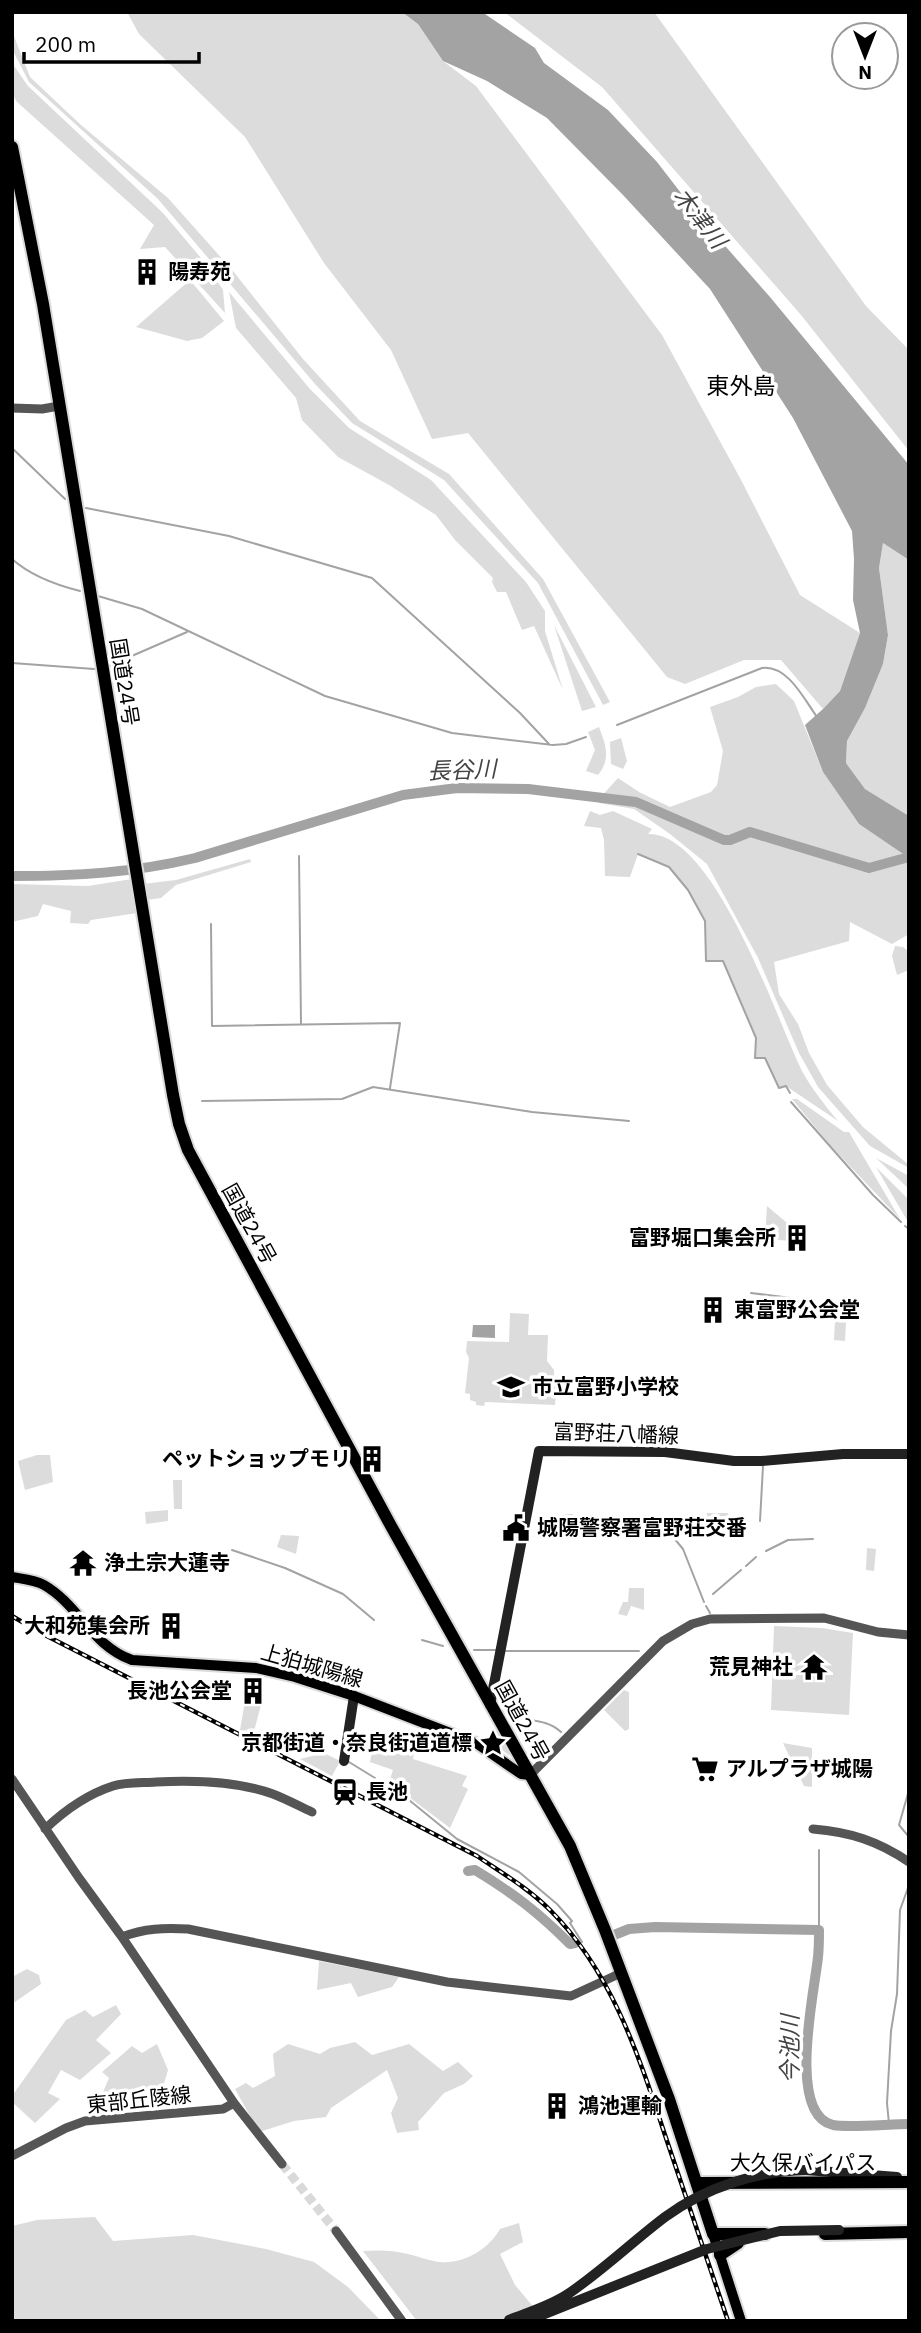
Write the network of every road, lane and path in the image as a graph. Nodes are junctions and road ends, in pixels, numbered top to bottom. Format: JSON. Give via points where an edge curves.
{"nodes":[{"id":1,"x":12,"y":147,"type":"edge"},
{"id":2,"x":60,"y":406,"type":"junction"},
{"id":3,"x":12,"y":408,"type":"edge"},
{"id":4,"x":909,"y":1454,"type":"edge"},
{"id":5,"x":12,"y":1577,"type":"edge"},
{"id":6,"x":909,"y":1635,"type":"edge"},
{"id":7,"x":354,"y":1696,"type":"junction"},
{"id":8,"x":490,"y":1705,"type":"junction"},
{"id":9,"x":344,"y":1761,"type":"dead end"},
{"id":10,"x":530,"y":1775,"type":"junction"},
{"id":11,"x":12,"y":1779,"type":"edge"},
{"id":12,"x":312,"y":1812,"type":"dead end"},
{"id":13,"x":45,"y":1829,"type":"junction"},
{"id":14,"x":813,"y":1829,"type":"dead end"},
{"id":15,"x":909,"y":1862,"type":"edge"},
{"id":16,"x":122,"y":1937,"type":"junction"},
{"id":17,"x":621,"y":1973,"type":"junction"},
{"id":18,"x":234,"y":2104,"type":"junction"},
{"id":19,"x":14,"y":2151,"type":"edge"},
{"id":20,"x":282,"y":2164,"type":"tunnel mouth"},
{"id":21,"x":909,"y":2180,"type":"edge"},
{"id":22,"x":697,"y":2183,"type":"junction"},
{"id":23,"x":909,"y":2230,"type":"edge"},
{"id":24,"x":336,"y":2231,"type":"tunnel mouth"},
{"id":25,"x":713,"y":2234,"type":"junction"},
{"id":26,"x":779,"y":2234,"type":"junction"},
{"id":27,"x":720,"y":2255,"type":"junction"},
{"id":28,"x":507,"y":2320,"type":"edge"},
{"id":29,"x":402,"y":2321,"type":"edge"},
{"id":30,"x":527,"y":2321,"type":"edge"},
{"id":31,"x":741,"y":2321,"type":"edge"}],
"edges":[{"from":1,"to":2,"type":"highway","name":"国道24号"},
{"from":2,"to":3,"type":"street"},
{"from":2,"to":8,"type":"highway","name":"国道24号","via":[[179,1124],[209,1192]]},
{"from":4,"to":8,"type":"main road","name":"富野荘八幡線","via":[[734,1461],[666,1452],[539,1451]]},
{"from":5,"to":7,"type":"main road","name":"上狛城陽線","via":[[44,1585],[105,1646],[132,1660],[273,1671]]},
{"from":6,"to":10,"type":"street","via":[[824,1618],[710,1619],[692,1624],[663,1641]]},
{"from":7,"to":9,"type":"main road"},
{"from":7,"to":10,"type":"main road","name":"上狛城陽線","via":[[476,1743],[521,1774]]},
{"from":8,"to":10,"type":"highway","name":"国道24号"},
{"from":10,"to":17,"type":"highway","name":"国道24号","via":[[579,1866]]},
{"from":11,"to":13,"type":"street"},
{"from":12,"to":13,"type":"street","via":[[271,1793],[235,1785],[143,1783],[96,1792]]},
{"from":13,"to":16,"type":"street"},
{"from":14,"to":15,"type":"street","via":[[861,1836]]},
{"from":16,"to":17,"type":"street","via":[[139,1930],[188,1929],[447,1982],[571,1996]]},
{"from":16,"to":18,"type":"street"},
{"from":17,"to":22,"type":"highway","name":"国道24号"},
{"from":18,"to":19,"type":"street","name":"東部丘陵線","via":[[223,2109],[85,2121]]},
{"from":18,"to":20,"type":"street"},
{"from":21,"to":22,"type":"highway","name":"大久保バイパス"},
{"from":21,"to":28,"type":"main road","bridge":true,"via":[[807,2170],[740,2180],[667,2216],[567,2294]]},
{"from":22,"to":25,"type":"highway","name":"国道24号"},
{"from":23,"to":26,"type":"highway"},
{"from":23,"to":30,"type":"main road","bridge":true,"via":[[780,2231],[707,2249]]},
{"from":24,"to":29,"type":"street"},
{"from":25,"to":26,"type":"highway"},
{"from":25,"to":27,"type":"main road"},
{"from":26,"to":27,"type":"highway","via":[[735,2244]]},
{"from":27,"to":31,"type":"main road"}]}
